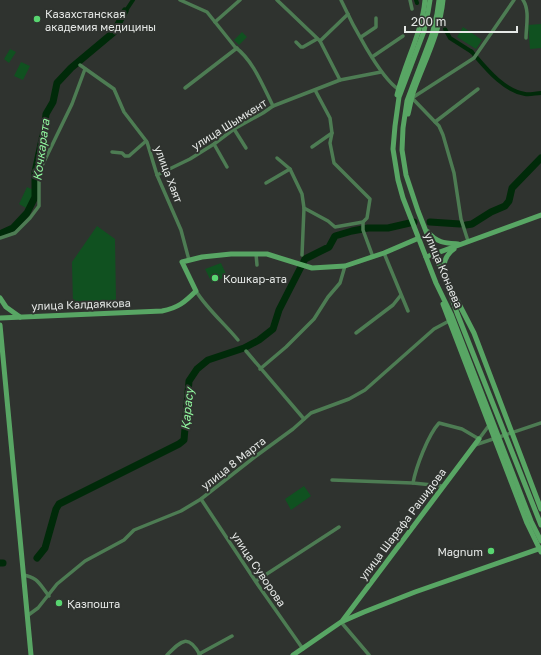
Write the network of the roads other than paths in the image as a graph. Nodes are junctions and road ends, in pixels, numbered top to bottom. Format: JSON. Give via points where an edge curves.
{"nodes":[{"id":1,"x":180,"y":0,"type":"edge"},
{"id":2,"x":240,"y":0,"type":"edge"},
{"id":3,"x":277,"y":0,"type":"edge"},
{"id":4,"x":347,"y":0,"type":"edge"},
{"id":5,"x":410,"y":0,"type":"edge"},
{"id":6,"x":425,"y":0,"type":"edge"},
{"id":7,"x":430,"y":0,"type":"edge"},
{"id":8,"x":439,"y":0,"type":"edge"},
{"id":9,"x":443,"y":0,"type":"edge"},
{"id":10,"x":514,"y":0,"type":"edge"},
{"id":11,"x":523,"y":0,"type":"edge"},
{"id":12,"x":342,"y":2,"type":"edge"},
{"id":13,"x":412,"y":9,"type":"dead end"},
{"id":14,"x":348,"y":14,"type":"junction"},
{"id":15,"x":376,"y":18,"type":"dead end"},
{"id":16,"x":215,"y":22,"type":"junction"},
{"id":17,"x":438,"y":30,"type":"junction"},
{"id":18,"x":432,"y":34,"type":"junction"},
{"id":19,"x":403,"y":36,"type":"dead end"},
{"id":20,"x":361,"y":37,"type":"junction"},
{"id":21,"x":526,"y":38,"type":"dead end"},
{"id":22,"x":319,"y":40,"type":"junction"},
{"id":23,"x":296,"y":42,"type":"dead end"},
{"id":24,"x":237,"y":48,"type":"junction"},
{"id":25,"x":372,"y":57,"type":"junction"},
{"id":26,"x":80,"y":65,"type":"dead end"},
{"id":27,"x":85,"y":69,"type":"junction"},
{"id":28,"x":381,"y":72,"type":"junction"},
{"id":29,"x":340,"y":80,"type":"junction"},
{"id":30,"x":185,"y":88,"type":"dead end"},
{"id":31,"x":398,"y":89,"type":"junction"},
{"id":32,"x":478,"y":89,"type":"dead end"},
{"id":33,"x":315,"y":90,"type":"junction"},
{"id":34,"x":412,"y":98,"type":"junction"},
{"id":35,"x":273,"y":106,"type":"junction"},
{"id":36,"x":395,"y":120,"type":"junction"},
{"id":37,"x":404,"y":122,"type":"junction"},
{"id":38,"x":435,"y":122,"type":"junction"},
{"id":39,"x":234,"y":129,"type":"junction"},
{"id":40,"x":332,"y":133,"type":"junction"},
{"id":41,"x":394,"y":138,"type":"junction"},
{"id":42,"x":146,"y":141,"type":"junction"},
{"id":43,"x":214,"y":144,"type":"junction"},
{"id":44,"x":312,"y":147,"type":"dead end"},
{"id":45,"x":246,"y":148,"type":"dead end"},
{"id":46,"x":402,"y":150,"type":"junction"},
{"id":47,"x":112,"y":152,"type":"dead end"},
{"id":48,"x":277,"y":158,"type":"dead end"},
{"id":49,"x":227,"y":167,"type":"dead end"},
{"id":50,"x":290,"y":169,"type":"junction"},
{"id":51,"x":157,"y":175,"type":"junction"},
{"id":52,"x":266,"y":183,"type":"dead end"},
{"id":53,"x":304,"y":208,"type":"junction"},
{"id":54,"x":541,"y":215,"type":"edge"},
{"id":55,"x":363,"y":222,"type":"junction"},
{"id":56,"x":425,"y":228,"type":"junction"},
{"id":57,"x":0,"y":238,"type":"edge"},
{"id":58,"x":419,"y":238,"type":"junction"},
{"id":59,"x":468,"y":241,"type":"junction"},
{"id":60,"x":461,"y":244,"type":"junction"},
{"id":61,"x":384,"y":253,"type":"junction"},
{"id":62,"x":256,"y":254,"type":"junction"},
{"id":63,"x":435,"y":254,"type":"junction"},
{"id":64,"x":302,"y":255,"type":"dead end"},
{"id":65,"x":373,"y":257,"type":"junction"},
{"id":66,"x":426,"y":257,"type":"junction"},
{"id":67,"x":189,"y":260,"type":"junction"},
{"id":68,"x":257,"y":265,"type":"dead end"},
{"id":69,"x":345,"y":266,"type":"junction"},
{"id":70,"x":446,"y":280,"type":"junction"},
{"id":71,"x":436,"y":283,"type":"junction"},
{"id":72,"x":196,"y":291,"type":"junction"},
{"id":73,"x":401,"y":295,"type":"junction"},
{"id":74,"x":0,"y":298,"type":"edge"},
{"id":75,"x":408,"y":312,"type":"dead end"},
{"id":76,"x":20,"y":316,"type":"junction"},
{"id":77,"x":0,"y":318,"type":"edge"},
{"id":78,"x":449,"y":321,"type":"junction"},
{"id":79,"x":0,"y":325,"type":"edge"},
{"id":80,"x":356,"y":333,"type":"dead end"},
{"id":81,"x":0,"y":335,"type":"edge"},
{"id":82,"x":238,"y":340,"type":"dead end"},
{"id":83,"x":246,"y":351,"type":"dead end"},
{"id":84,"x":260,"y":369,"type":"junction"},
{"id":85,"x":304,"y":419,"type":"junction"},
{"id":86,"x":541,"y":423,"type":"edge"},
{"id":87,"x":490,"y":424,"type":"junction"},
{"id":88,"x":512,"y":432,"type":"junction"},
{"id":89,"x":500,"y":436,"type":"junction"},
{"id":90,"x":479,"y":439,"type":"junction"},
{"id":91,"x":474,"y":445,"type":"junction"},
{"id":92,"x":332,"y":480,"type":"dead end"},
{"id":93,"x":413,"y":483,"type":"junction"},
{"id":94,"x":442,"y":486,"type":"junction"},
{"id":95,"x":201,"y":499,"type":"junction"},
{"id":96,"x":541,"y":508,"type":"edge"},
{"id":97,"x":541,"y":525,"type":"edge"},
{"id":98,"x":339,"y":527,"type":"dead end"},
{"id":99,"x":541,"y":541,"type":"edge"},
{"id":100,"x":540,"y":549,"type":"edge"},
{"id":101,"x":23,"y":575,"type":"junction"},
{"id":102,"x":256,"y":581,"type":"junction"},
{"id":103,"x":49,"y":596,"type":"junction"},
{"id":104,"x":27,"y":616,"type":"junction"},
{"id":105,"x":341,"y":622,"type":"junction"},
{"id":106,"x":232,"y":636,"type":"dead end"},
{"id":107,"x":302,"y":649,"type":"junction"},
{"id":108,"x":199,"y":654,"type":"edge"},
{"id":109,"x":30,"y":655,"type":"edge"},
{"id":110,"x":166,"y":655,"type":"edge"},
{"id":111,"x":293,"y":655,"type":"edge"},
{"id":112,"x":369,"y":655,"type":"edge"}],
"edges":[{"from":1,"to":16,"type":"street","via":[[207,12]]},
{"from":2,"to":16,"type":"street"},
{"from":3,"to":22,"type":"street"},
{"from":4,"to":12,"type":"street"},
{"from":5,"to":13,"type":"street"},
{"from":6,"to":31,"type":"main road","via":[[419,30]]},
{"from":7,"to":36,"type":"main road","name":"улица Конаева","via":[[424,31],[399,97]]},
{"from":8,"to":18,"type":"main road","name":"улица Конаева"},
{"from":9,"to":17,"type":"main road"},
{"from":10,"to":34,"type":"street","via":[[476,56]]},
{"from":11,"to":21,"type":"street","via":[[526,4]]},
{"from":12,"to":14,"type":"street"},
{"from":14,"to":20,"type":"street"},
{"from":14,"to":22,"type":"street"},
{"from":15,"to":20,"type":"street","via":[[376,27]]},
{"from":16,"to":24,"type":"street"},
{"from":17,"to":18,"type":"main road"},
{"from":17,"to":34,"type":"main road"},
{"from":18,"to":37,"type":"main road","name":"улица Конаева","via":[[409,94]]},
{"from":19,"to":25,"type":"street"},
{"from":20,"to":25,"type":"street"},
{"from":22,"to":23,"type":"street","via":[[303,47]]},
{"from":22,"to":29,"type":"street"},
{"from":24,"to":30,"type":"street"},
{"from":24,"to":35,"type":"street","via":[[254,70]]},
{"from":25,"to":28,"type":"street"},
{"from":26,"to":27,"type":"street","name":"улица Хаят"},
{"from":27,"to":42,"type":"street","name":"улица Хаят","via":[[114,89],[124,112]]},
{"from":27,"to":57,"type":"street","via":[[72,104],[39,172],[39,206],[15,233]]},
{"from":28,"to":29,"type":"street","name":"улица Шымкент"},
{"from":28,"to":31,"type":"street"},
{"from":29,"to":33,"type":"street","name":"улица Шымкент"},
{"from":31,"to":41,"type":"main road","via":[[393,112]]},
{"from":32,"to":38,"type":"street"},
{"from":33,"to":35,"type":"street","name":"улица Шымкент"},
{"from":33,"to":40,"type":"street","via":[[330,118]]},
{"from":34,"to":38,"type":"street"},
{"from":34,"to":46,"type":"main road"},
{"from":35,"to":39,"type":"street","name":"улица Шымкент"},
{"from":36,"to":37,"type":"main road"},
{"from":36,"to":41,"type":"main road","name":"улица Конаева"},
{"from":37,"to":46,"type":"main road","name":"улица Конаева"},
{"from":38,"to":59,"type":"street","via":[[443,135],[454,173],[461,219]]},
{"from":39,"to":43,"type":"street","name":"улица Шымкент"},
{"from":39,"to":45,"type":"street"},
{"from":40,"to":44,"type":"street"},
{"from":40,"to":55,"type":"street","via":[[330,143],[334,163],[370,199],[367,218]]},
{"from":41,"to":58,"type":"main road","name":"улица Конаева","via":[[394,161],[398,180]]},
{"from":42,"to":47,"type":"street","via":[[129,156]]},
{"from":42,"to":51,"type":"street","name":"улица Хаят"},
{"from":43,"to":49,"type":"street"},
{"from":43,"to":51,"type":"street","name":"улица Шымкент"},
{"from":46,"to":56,"type":"main road","name":"улица Конаева","via":[[406,175]]},
{"from":48,"to":50,"type":"street"},
{"from":50,"to":52,"type":"street"},
{"from":50,"to":53,"type":"street","via":[[302,194]]},
{"from":51,"to":67,"type":"street","name":"улица Хаят","via":[[181,230]]},
{"from":53,"to":55,"type":"street","via":[[335,227]]},
{"from":53,"to":64,"type":"street"},
{"from":54,"to":59,"type":"main road"},
{"from":55,"to":65,"type":"street"},
{"from":56,"to":60,"type":"main road","via":[[438,241]]},
{"from":56,"to":63,"type":"main road","name":"улица Конаева"},
{"from":58,"to":61,"type":"main road"},
{"from":58,"to":66,"type":"main road","name":"улица Конаева"},
{"from":59,"to":60,"type":"main road"},
{"from":60,"to":63,"type":"main road"},
{"from":60,"to":70,"type":"main road","via":[[447,255],[443,268]]},
{"from":61,"to":65,"type":"main road"},
{"from":61,"to":73,"type":"street"},
{"from":62,"to":67,"type":"main road","via":[[231,254]]},
{"from":62,"to":68,"type":"street"},
{"from":62,"to":69,"type":"main road","via":[[267,254],[312,268]]},
{"from":63,"to":66,"type":"main road"},
{"from":63,"to":70,"type":"main road","name":"улица Конаева"},
{"from":65,"to":69,"type":"main road"},
{"from":66,"to":71,"type":"main road","name":"улица Конаева"},
{"from":67,"to":72,"type":"main road","via":[[182,262]]},
{"from":69,"to":84,"type":"street","via":[[340,283],[314,319]]},
{"from":70,"to":88,"type":"main road","name":"улица Конаева","via":[[474,333]]},
{"from":70,"to":89,"type":"main road","name":"улица Конаева"},
{"from":71,"to":78,"type":"main road"},
{"from":71,"to":89,"type":"main road","name":"улица Конаева"},
{"from":72,"to":76,"type":"main road","name":"улица Калдаякова","via":[[177,308],[162,311]]},
{"from":72,"to":82,"type":"street"},
{"from":73,"to":75,"type":"street"},
{"from":73,"to":80,"type":"street","via":[[393,305]]},
{"from":74,"to":76,"type":"main road","via":[[6,307]]},
{"from":76,"to":77,"type":"main road","name":"улица Калдаякова"},
{"from":78,"to":85,"type":"street","name":"улица 8 Марта","via":[[434,329],[365,390],[311,412]]},
{"from":78,"to":87,"type":"main road"},
{"from":79,"to":81,"type":"main road"},
{"from":81,"to":101,"type":"main road"},
{"from":83,"to":84,"type":"street"},
{"from":84,"to":85,"type":"street"},
{"from":85,"to":95,"type":"street","name":"улица 8 Марта"},
{"from":86,"to":88,"type":"street"},
{"from":87,"to":89,"type":"main road"},
{"from":87,"to":90,"type":"street"},
{"from":88,"to":89,"type":"street"},
{"from":88,"to":96,"type":"main road","name":"улица Конаева"},
{"from":89,"to":91,"type":"street"},
{"from":89,"to":97,"type":"main road","name":"улица Конаева"},
{"from":89,"to":99,"type":"main road","name":"улица Конаева","via":[[531,521]]},
{"from":89,"to":100,"type":"main road","via":[[527,523]]},
{"from":90,"to":91,"type":"main road","name":"улица Шарафа Рашидова"},
{"from":90,"to":93,"type":"street","via":[[462,429],[439,423],[419,459]]},
{"from":91,"to":94,"type":"main road","name":"улица Шарафа Рашидова"},
{"from":92,"to":93,"type":"street"},
{"from":93,"to":94,"type":"street"},
{"from":94,"to":105,"type":"main road","name":"улица Шарафа Рашидова"},
{"from":95,"to":102,"type":"street","name":"улица Суворова"},
{"from":95,"to":103,"type":"street","name":"улица 8 Марта","via":[[181,511],[134,530],[124,540],[85,561],[57,584]]},
{"from":98,"to":102,"type":"street"},
{"from":100,"to":105,"type":"main road","name":"улица Шарафа Рашидова","via":[[415,592]]},
{"from":101,"to":103,"type":"street","via":[[36,578]]},
{"from":101,"to":104,"type":"main road"},
{"from":102,"to":107,"type":"street","name":"улица Суворова"},
{"from":103,"to":104,"type":"street","name":"улица 8 Марта"},
{"from":104,"to":109,"type":"main road"},
{"from":105,"to":107,"type":"main road","name":"улица Шарафа Рашидова"},
{"from":105,"to":112,"type":"street"},
{"from":106,"to":108,"type":"street"},
{"from":107,"to":111,"type":"main road","name":"улица Шарафа Рашидова"},
{"from":108,"to":110,"type":"street","via":[[193,644],[184,641]]}]}
